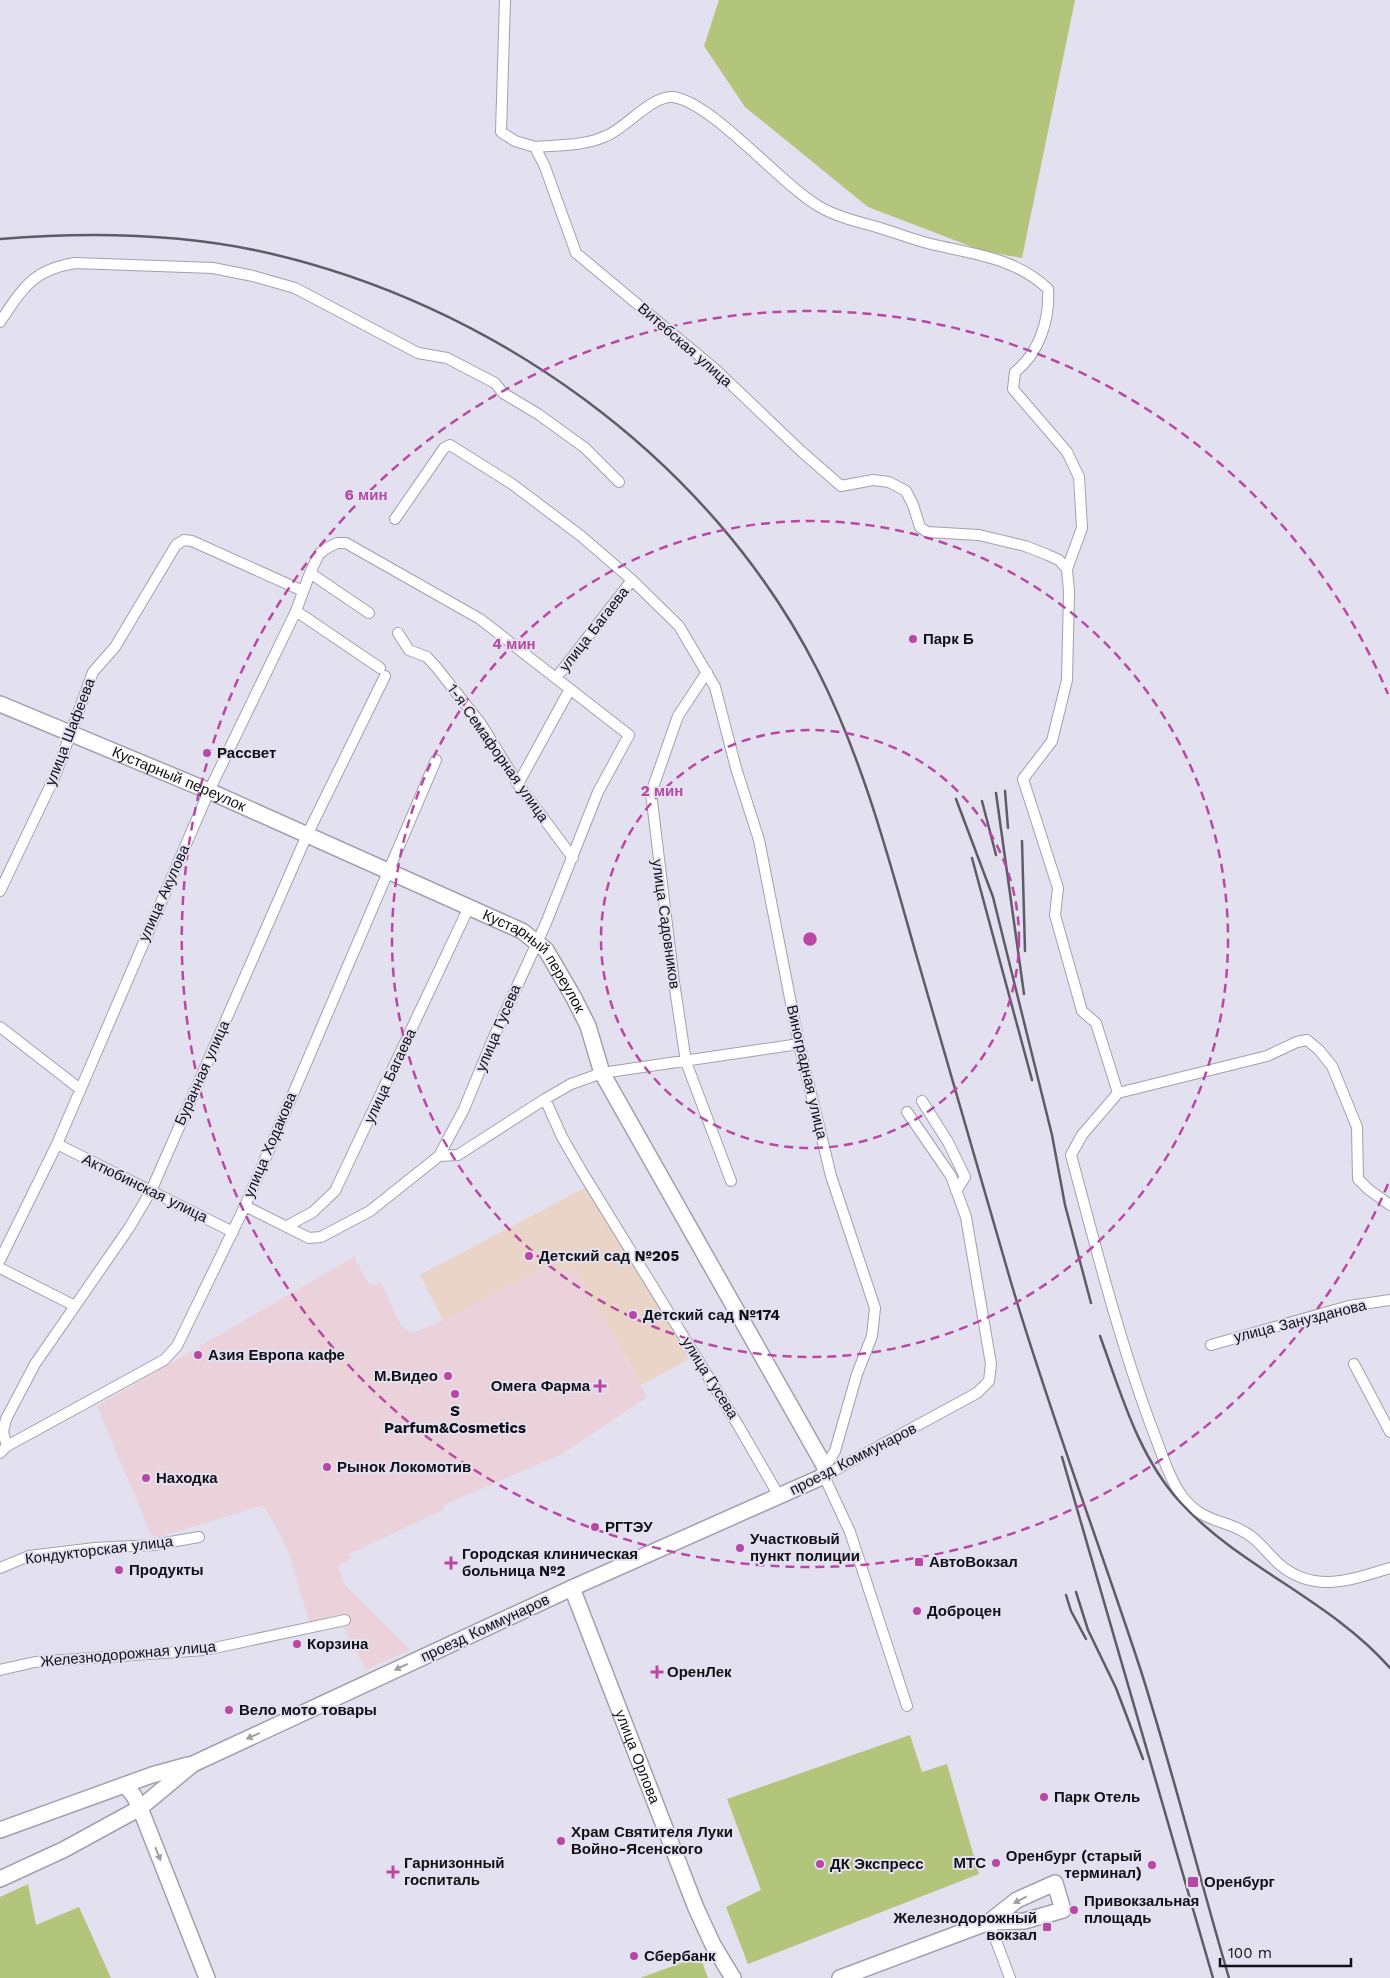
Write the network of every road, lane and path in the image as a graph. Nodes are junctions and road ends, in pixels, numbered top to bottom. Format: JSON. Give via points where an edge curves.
{"nodes":[{"id":1,"x":505,"y":0,"type":"edge"},
{"id":2,"x":535,"y":147,"type":"junction"},
{"id":3,"x":0,"y":322,"type":"edge"},
{"id":4,"x":619,"y":482,"type":"dead end"},
{"id":5,"x":395,"y":519,"type":"dead end"},
{"id":6,"x":1067,"y":569,"type":"junction"},
{"id":7,"x":310,"y":573,"type":"junction"},
{"id":8,"x":632,"y":580,"type":"junction"},
{"id":9,"x":303,"y":591,"type":"junction"},
{"id":10,"x":296,"y":611,"type":"junction"},
{"id":11,"x":369,"y":613,"type":"dead end"},
{"id":12,"x":398,"y":633,"type":"dead end"},
{"id":13,"x":706,"y":672,"type":"junction"},
{"id":14,"x":556,"y":678,"type":"junction"},
{"id":15,"x":570,"y":689,"type":"junction"},
{"id":16,"x":0,"y":704,"type":"edge"},
{"id":17,"x":69,"y":733,"type":"junction"},
{"id":18,"x":436,"y":760,"type":"dead end"},
{"id":19,"x":518,"y":784,"type":"junction"},
{"id":20,"x":209,"y":791,"type":"junction"},
{"id":21,"x":307,"y":835,"type":"junction"},
{"id":22,"x":573,"y":858,"type":"junction"},
{"id":23,"x":386,"y":871,"type":"junction"},
{"id":24,"x":0,"y":891,"type":"edge"},
{"id":25,"x":468,"y":907,"type":"junction"},
{"id":26,"x":538,"y":942,"type":"junction"},
{"id":27,"x":0,"y":1027,"type":"edge"},
{"id":28,"x":800,"y":1044,"type":"junction"},
{"id":29,"x":686,"y":1062,"type":"junction"},
{"id":30,"x":602,"y":1073,"type":"junction"},
{"id":31,"x":80,"y":1089,"type":"junction"},
{"id":32,"x":1118,"y":1093,"type":"junction"},
{"id":33,"x":545,"y":1099,"type":"junction"},
{"id":34,"x":922,"y":1101,"type":"dead end"},
{"id":35,"x":907,"y":1112,"type":"dead end"},
{"id":36,"x":57,"y":1144,"type":"junction"},
{"id":37,"x":439,"y":1156,"type":"junction"},
{"id":38,"x":731,"y":1181,"type":"dead end"},
{"id":39,"x":151,"y":1191,"type":"junction"},
{"id":40,"x":956,"y":1191,"type":"junction"},
{"id":41,"x":1390,"y":1205,"type":"edge"},
{"id":42,"x":245,"y":1206,"type":"junction"},
{"id":43,"x":289,"y":1225,"type":"junction"},
{"id":44,"x":233,"y":1232,"type":"junction"},
{"id":45,"x":0,"y":1260,"type":"edge"},
{"id":46,"x":0,"y":1268,"type":"edge"},
{"id":47,"x":1390,"y":1300,"type":"edge"},
{"id":48,"x":75,"y":1306,"type":"junction"},
{"id":49,"x":1211,"y":1345,"type":"dead end"},
{"id":50,"x":1354,"y":1364,"type":"dead end"},
{"id":51,"x":1390,"y":1432,"type":"edge"},
{"id":52,"x":4,"y":1449,"type":"edge"},
{"id":53,"x":824,"y":1471,"type":"junction"},
{"id":54,"x":778,"y":1496,"type":"junction"},
{"id":55,"x":199,"y":1536,"type":"dead end"},
{"id":56,"x":0,"y":1568,"type":"edge"},
{"id":57,"x":1390,"y":1568,"type":"edge"},
{"id":58,"x":572,"y":1588,"type":"junction"},
{"id":59,"x":345,"y":1620,"type":"dead end"},
{"id":60,"x":0,"y":1670,"type":"edge"},
{"id":61,"x":907,"y":1706,"type":"dead end"},
{"id":62,"x":192,"y":1764,"type":"junction"},
{"id":63,"x":126,"y":1786,"type":"junction"},
{"id":64,"x":140,"y":1808,"type":"junction"},
{"id":65,"x":0,"y":1830,"type":"edge"},
{"id":66,"x":0,"y":1880,"type":"edge"},
{"id":67,"x":989,"y":1922,"type":"joint"},
{"id":68,"x":208,"y":1978,"type":"edge"},
{"id":69,"x":733,"y":1978,"type":"edge"},
{"id":70,"x":840,"y":1978,"type":"edge"},
{"id":71,"x":1010,"y":1978,"type":"edge"}],
"edges":[{"from":1,"to":2,"type":"street","via":[[500,132]]},
{"from":2,"to":6,"type":"street","name":"Витебская улица","via":[[576,252],[715,369],[829,477],[841,486],[873,480],[889,482],[906,491],[920,527],[927,532],[979,535],[1025,546],[1059,560]]},
{"from":2,"to":6,"type":"street","via":[[589,142],[606,136],[657,99],[672,97],[706,113],[795,190],[820,207],[843,218],[929,244],[1005,261],[1041,283],[1048,289],[1049,303],[1039,344],[1028,362],[1015,372],[1013,389],[1067,452],[1079,477],[1082,528]]},
{"from":3,"to":4,"type":"street","via":[[34,277],[53,266],[75,263],[213,268],[253,276],[295,288],[418,353],[448,358],[495,383],[502,393],[585,448]]},
{"from":5,"to":8,"type":"street","name":"Виноградная улица","via":[[444,448],[450,445],[512,484]]},
{"from":6,"to":32,"type":"street","via":[[1067,680],[1052,741],[1023,779],[1058,888],[1055,915],[1082,1011],[1096,1023]]},
{"from":7,"to":9,"type":"street","name":"улица Акулова"},
{"from":7,"to":11,"type":"street"},
{"from":7,"to":14,"type":"street","name":"улица Акулова","via":[[319,554],[326,548],[346,543],[480,619]]},
{"from":8,"to":13,"type":"street","name":"Виноградная улица","via":[[679,626]]},
{"from":8,"to":14,"type":"street","name":"улица Багаева"},
{"from":9,"to":10,"type":"street","name":"улица Акулова"},
{"from":9,"to":17,"type":"street","name":"улица Шафеева","via":[[184,540],[176,545],[115,646],[93,672]]},
{"from":10,"to":20,"type":"street","name":"улица Акулова"},
{"from":10,"to":21,"type":"street","name":"Буранная улица","via":[[382,672]]},
{"from":12,"to":19,"type":"street","name":"1-я Семафорная улица","via":[[410,650],[427,657],[437,668],[481,724]]},
{"from":13,"to":28,"type":"street","name":"Виноградная улица","via":[[715,688],[759,840]]},
{"from":13,"to":29,"type":"street","name":"улица Садовников","via":[[678,716],[651,793]]},
{"from":14,"to":15,"type":"street"},
{"from":15,"to":19,"type":"street","name":"улица Багаева"},
{"from":15,"to":22,"type":"street","name":"улица Гусева","via":[[629,735],[598,792]]},
{"from":16,"to":17,"type":"street","name":"Кустарный переулок"},
{"from":17,"to":20,"type":"street","name":"Кустарный переулок"},
{"from":17,"to":24,"type":"street","name":"улица Шафеева","via":[[55,776]]},
{"from":18,"to":23,"type":"street","name":"улица Ходакова"},
{"from":19,"to":22,"type":"street","name":"1-я Семафорная улица"},
{"from":20,"to":21,"type":"street","name":"Кустарный переулок"},
{"from":20,"to":31,"type":"street","name":"улица Акулова"},
{"from":21,"to":23,"type":"street","name":"Кустарный переулок"},
{"from":21,"to":39,"type":"street","name":"Буранная улица"},
{"from":22,"to":26,"type":"street","name":"улица Гусева"},
{"from":23,"to":25,"type":"street","name":"Кустарный переулок"},
{"from":23,"to":42,"type":"street","name":"улица Ходакова"},
{"from":25,"to":26,"type":"street","name":"Кустарный переулок","via":[[522,930]]},
{"from":25,"to":43,"type":"street","name":"улица Багаева","via":[[335,1191],[313,1212]]},
{"from":26,"to":30,"type":"street","name":"Кустарный переулок","via":[[546,950],[588,1026]]},
{"from":26,"to":37,"type":"street","name":"улица Гусева","via":[[464,1110]]},
{"from":27,"to":31,"type":"street"},
{"from":28,"to":29,"type":"street"},
{"from":28,"to":53,"type":"street","name":"Виноградная улица","via":[[831,1176],[876,1308],[872,1336],[857,1374],[835,1451]]},
{"from":29,"to":30,"type":"street"},
{"from":29,"to":38,"type":"street","name":"улица Садовников"},
{"from":30,"to":33,"type":"street","via":[[571,1084]]},
{"from":30,"to":53,"type":"street","name":"Кустарный переулок"},
{"from":31,"to":36,"type":"street","name":"улица Акулова"},
{"from":32,"to":41,"type":"street","via":[[1268,1056],[1307,1040],[1332,1066],[1357,1127],[1358,1179]]},
{"from":32,"to":57,"type":"street","via":[[1082,1134],[1070,1155],[1139,1394],[1182,1495],[1203,1516],[1252,1537],[1281,1565],[1312,1580],[1324,1584]]},
{"from":33,"to":37,"type":"street","via":[[458,1155]]},
{"from":33,"to":54,"type":"street","name":"улица Гусева","via":[[581,1170]]},
{"from":34,"to":40,"type":"street","via":[[948,1142],[965,1178]]},
{"from":35,"to":40,"type":"street","via":[[951,1176]]},
{"from":36,"to":39,"type":"street","name":"Актюбинская улица"},
{"from":36,"to":45,"type":"street","name":"улица Акулова"},
{"from":37,"to":43,"type":"street","name":"улица Гусева","via":[[370,1210],[321,1238],[309,1238]]},
{"from":39,"to":44,"type":"street","name":"Актюбинская улица"},
{"from":39,"to":48,"type":"street","name":"Буранная улица"},
{"from":40,"to":53,"type":"street","name":"проезд Коммунаров","via":[[967,1227],[991,1364],[989,1381],[962,1403]]},
{"from":42,"to":43,"type":"street"},
{"from":42,"to":44,"type":"street","name":"улица Ходакова"},
{"from":44,"to":52,"type":"street","name":"улица Ходакова","via":[[177,1346],[164,1360]]},
{"from":46,"to":48,"type":"street"},
{"from":47,"to":49,"type":"street","name":"улица Занузданова","via":[[1349,1306]]},
{"from":48,"to":52,"type":"street","name":"Буранная улица","via":[[35,1364],[6,1419]]},
{"from":50,"to":51,"type":"street"},
{"from":53,"to":54,"type":"street","name":"проезд Коммунаров"},
{"from":53,"to":61,"type":"street","via":[[850,1532]]},
{"from":54,"to":58,"type":"street","name":"проезд Коммунаров"},
{"from":55,"to":56,"type":"street","name":"Кондукторская улица","via":[[153,1545],[29,1556]]},
{"from":58,"to":62,"type":"street","name":"проезд Коммунаров","one_way":true},
{"from":58,"to":69,"type":"street","name":"улица Орлова","via":[[699,1914]]},
{"from":59,"to":60,"type":"street","name":"Железнодорожная улица","via":[[205,1650],[35,1662]]},
{"from":62,"to":63,"type":"street","name":"проезд Коммунаров"},
{"from":62,"to":64,"type":"street","name":"проезд Коммунаров"},
{"from":63,"to":64,"type":"street"},
{"from":63,"to":65,"type":"street","name":"проезд Коммунаров"},
{"from":64,"to":66,"type":"street","name":"проезд Коммунаров"},
{"from":64,"to":68,"type":"street","one_way":true},
{"from":67,"to":70,"type":"street"},
{"from":67,"to":71,"type":"street"}]}
